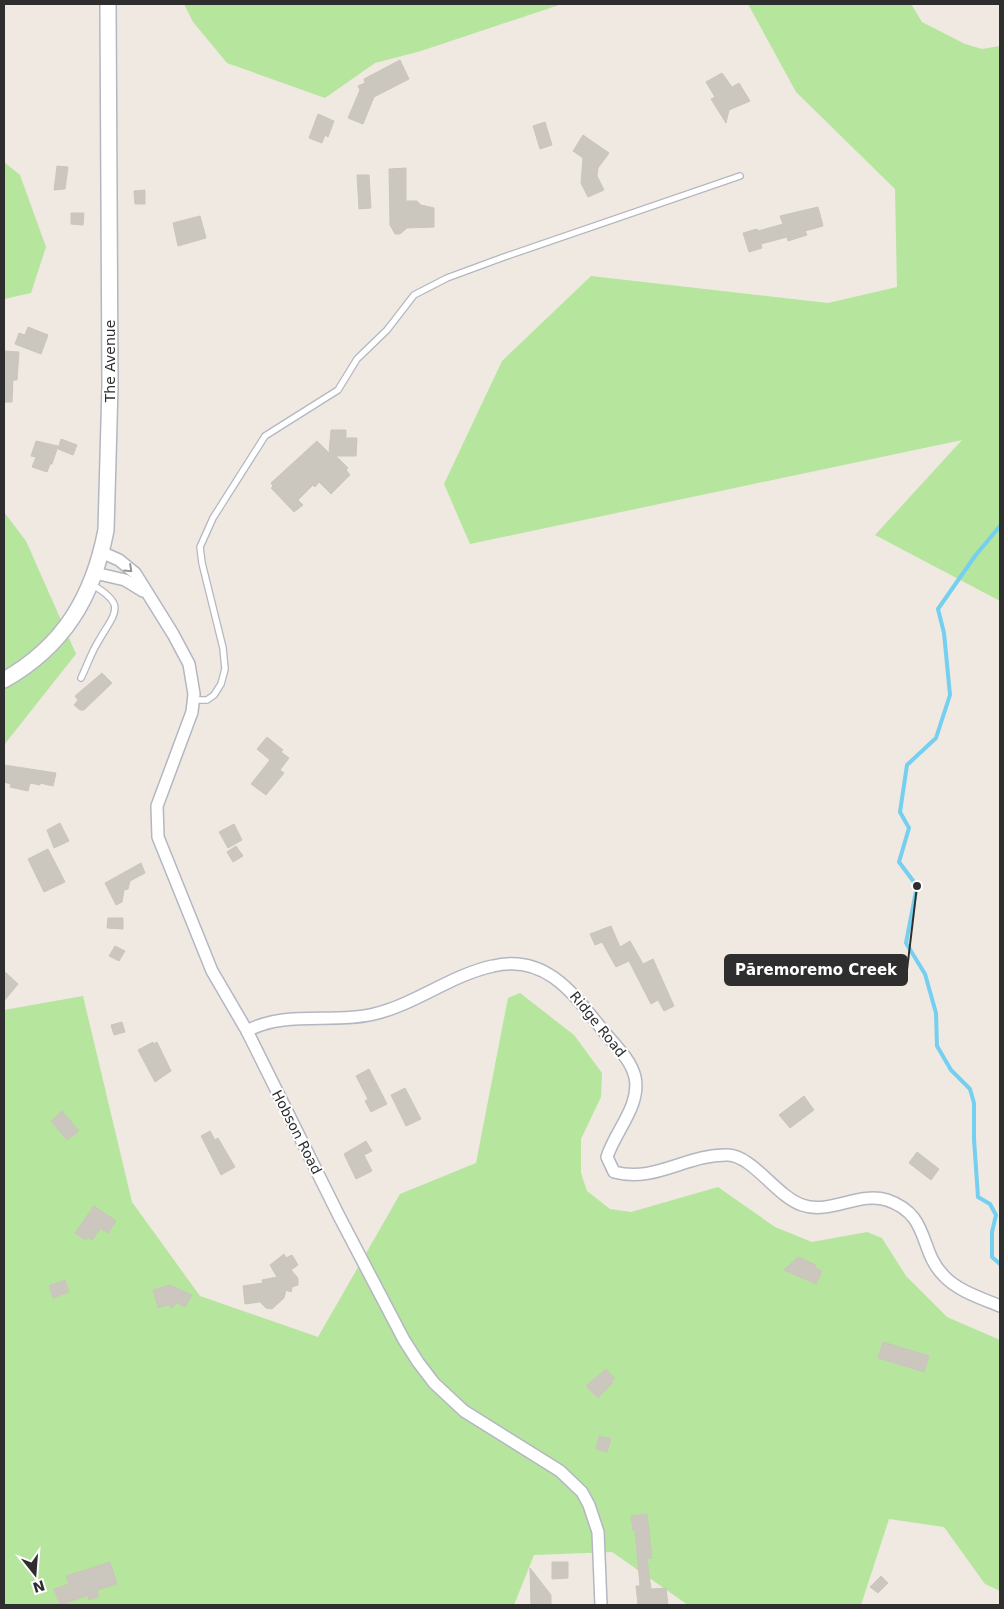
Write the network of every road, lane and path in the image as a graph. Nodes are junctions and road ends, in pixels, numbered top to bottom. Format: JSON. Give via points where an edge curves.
{"nodes":[{"id":1,"x":108,"y":4,"type":"edge"},
{"id":2,"x":740,"y":176,"type":"dead end"},
{"id":3,"x":102,"y":552,"type":"junction"},
{"id":4,"x":93,"y":578,"type":"junction"},
{"id":5,"x":148,"y":595,"type":"junction"},
{"id":6,"x":81,"y":678,"type":"dead end"},
{"id":7,"x":4,"y":680,"type":"edge"},
{"id":8,"x":193,"y":700,"type":"junction"},
{"id":9,"x":247,"y":1031,"type":"junction"},
{"id":10,"x":1000,"y":1306,"type":"edge"},
{"id":11,"x":601,"y":1605,"type":"edge"}],
"edges":[{"from":1,"to":3,"type":"street","name":"The Avenue","via":[[110,386],[108,507]]},
{"from":2,"to":8,"type":"lane","via":[[504,257],[447,278],[414,295],[357,359],[338,390],[265,436],[213,518],[200,547],[225,670],[214,695],[207,700]]},
{"from":3,"to":4,"type":"street","name":"The Avenue"},
{"from":3,"to":5,"type":"street","name":"Hobson Road","one_way":true,"via":[[126,564]]},
{"from":4,"to":5,"type":"street","name":"Hobson Road","via":[[125,580]]},
{"from":4,"to":6,"type":"lane","via":[[109,594],[115,606],[114,618],[97,643]]},
{"from":4,"to":7,"type":"street","name":"The Avenue","via":[[69,624],[29,664]]},
{"from":5,"to":8,"type":"street","name":"Hobson Road","via":[[189,664]]},
{"from":8,"to":9,"type":"street","name":"Hobson Road","via":[[188,728],[157,806],[158,837],[212,971]]},
{"from":9,"to":10,"type":"street","name":"Ridge Road","via":[[272,1022],[373,1015],[494,965],[523,963],[540,969],[568,988],[628,1061],[635,1077],[635,1096],[629,1115],[607,1157],[614,1172],[630,1176],[654,1174],[700,1158],[730,1155],[753,1166],[779,1193],[802,1206],[824,1209],[860,1200],[886,1200],[907,1210],[918,1223],[943,1276],[961,1289]]},
{"from":9,"to":11,"type":"street","name":"Hobson Road","via":[[297,1135],[418,1362],[434,1383],[464,1410],[560,1471],[582,1492],[598,1532]]}]}
